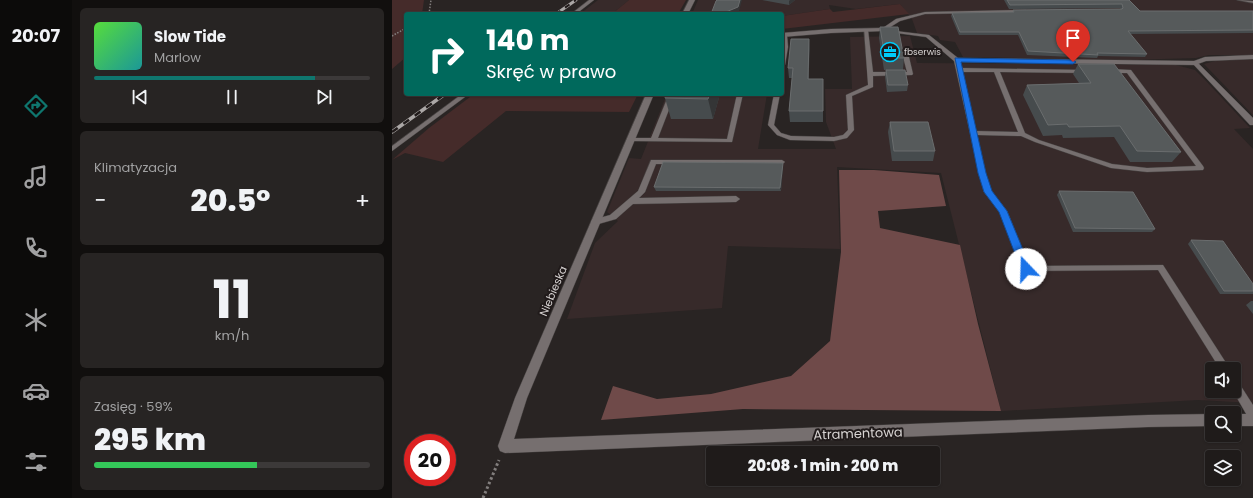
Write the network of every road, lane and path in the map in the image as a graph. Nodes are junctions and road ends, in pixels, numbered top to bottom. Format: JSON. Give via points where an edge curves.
{"nodes":[{"id":1,"x":431,"y":0,"type":"edge"},
{"id":2,"x":592,"y":0,"type":"edge"},
{"id":3,"x":692,"y":0,"type":"edge"},
{"id":4,"x":1239,"y":0,"type":"edge"},
{"id":5,"x":1253,"y":2,"type":"edge"},
{"id":6,"x":1033,"y":11,"type":"edge"},
{"id":7,"x":429,"y":12,"type":"edge"},
{"id":8,"x":576,"y":12,"type":"edge"},
{"id":9,"x":686,"y":12,"type":"edge"},
{"id":10,"x":404,"y":29,"type":"edge"},
{"id":11,"x":866,"y":30,"type":"junction"},
{"id":12,"x":882,"y":30,"type":"junction"},
{"id":13,"x":784,"y":35,"type":"edge"},
{"id":14,"x":392,"y":36,"type":"edge"},
{"id":15,"x":927,"y":36,"type":"junction"},
{"id":16,"x":939,"y":38,"type":"dead end"},
{"id":17,"x":784,"y":41,"type":"edge"},
{"id":18,"x":784,"y":53,"type":"edge"},
{"id":19,"x":906,"y":57,"type":"dead end"},
{"id":20,"x":1253,"y":57,"type":"edge"},
{"id":21,"x":957,"y":60,"type":"junction"},
{"id":22,"x":1195,"y":63,"type":"junction"},
{"id":23,"x":959,"y":70,"type":"junction"},
{"id":24,"x":996,"y":70,"type":"junction"},
{"id":25,"x":1090,"y":71,"type":"edge"},
{"id":26,"x":1105,"y":71,"type":"edge"},
{"id":27,"x":870,"y":74,"type":"junction"},
{"id":28,"x":463,"y":96,"type":"edge"},
{"id":29,"x":649,"y":96,"type":"edge"},
{"id":30,"x":671,"y":96,"type":"edge"},
{"id":31,"x":740,"y":96,"type":"edge"},
{"id":32,"x":777,"y":96,"type":"edge"},
{"id":33,"x":1250,"y":116,"type":"edge"},
{"id":34,"x":1253,"y":123,"type":"edge"},
{"id":35,"x":973,"y":133,"type":"junction"},
{"id":36,"x":1022,"y":134,"type":"junction"},
{"id":37,"x":630,"y":140,"type":"junction"},
{"id":38,"x":654,"y":140,"type":"junction"},
{"id":39,"x":392,"y":149,"type":"edge"},
{"id":40,"x":782,"y":162,"type":"edge"},
{"id":41,"x":736,"y":199,"type":"dead end"},
{"id":42,"x":630,"y":202,"type":"junction"},
{"id":43,"x":595,"y":222,"type":"junction"},
{"id":44,"x":1220,"y":362,"type":"edge"},
{"id":45,"x":1241,"y":395,"type":"edge"},
{"id":46,"x":1253,"y":415,"type":"edge"},
{"id":47,"x":1205,"y":420,"type":"edge"},
{"id":48,"x":1241,"y":420,"type":"edge"},
{"id":49,"x":1253,"y":420,"type":"edge"},
{"id":50,"x":505,"y":446,"type":"junction"},
{"id":51,"x":483,"y":498,"type":"edge"}],
"edges":[{"from":1,"to":7,"type":"path"},
{"from":2,"to":8,"type":"lane"},
{"from":3,"to":9,"type":"street"},
{"from":4,"to":5,"type":"lane"},
{"from":6,"to":12,"type":"lane","via":[[925,13],[898,20]]},
{"from":10,"to":14,"type":"path"},
{"from":11,"to":12,"type":"street"},
{"from":11,"to":13,"type":"street"},
{"from":11,"to":27,"type":"lane"},
{"from":12,"to":15,"type":"lane"},
{"from":15,"to":16,"type":"lane"},
{"from":15,"to":21,"type":"lane"},
{"from":17,"to":18,"type":"lane"},
{"from":19,"to":27,"type":"lane","via":[[910,74]]},
{"from":20,"to":22,"type":"lane","via":[[1204,59]]},
{"from":21,"to":22,"type":"lane"},
{"from":21,"to":23,"type":"lane"},
{"from":22,"to":33,"type":"street"},
{"from":23,"to":24,"type":"lane"},
{"from":23,"to":35,"type":"lane"},
{"from":24,"to":25,"type":"lane"},
{"from":24,"to":36,"type":"lane"},
{"from":26,"to":36,"type":"lane","via":[[1128,71],[1201,168],[1147,170],[1111,166]]},
{"from":27,"to":32,"type":"lane","via":[[871,86],[849,95],[852,130],[845,137],[790,138],[779,134],[771,125]]},
{"from":28,"to":39,"type":"lane"},
{"from":29,"to":37,"type":"street","name":"Niebieska"},
{"from":30,"to":38,"type":"lane"},
{"from":31,"to":38,"type":"lane","via":[[730,141]]},
{"from":33,"to":34,"type":"street"},
{"from":35,"to":36,"type":"lane"},
{"from":35,"to":44,"type":"lane","via":[[988,192],[1003,211],[1026,269],[1160,268]]},
{"from":37,"to":38,"type":"lane"},
{"from":37,"to":43,"type":"street","name":"Niebieska"},
{"from":40,"to":42,"type":"lane","via":[[653,162],[642,192]]},
{"from":41,"to":42,"type":"lane"},
{"from":42,"to":43,"type":"lane","via":[[613,217]]},
{"from":43,"to":50,"type":"street","name":"Niebieska","via":[[521,398]]},
{"from":45,"to":46,"type":"lane"},
{"from":47,"to":50,"type":"street","name":"Atramentowa","via":[[1148,420]]},
{"from":48,"to":49,"type":"street"},
{"from":50,"to":51,"type":"path"}]}
